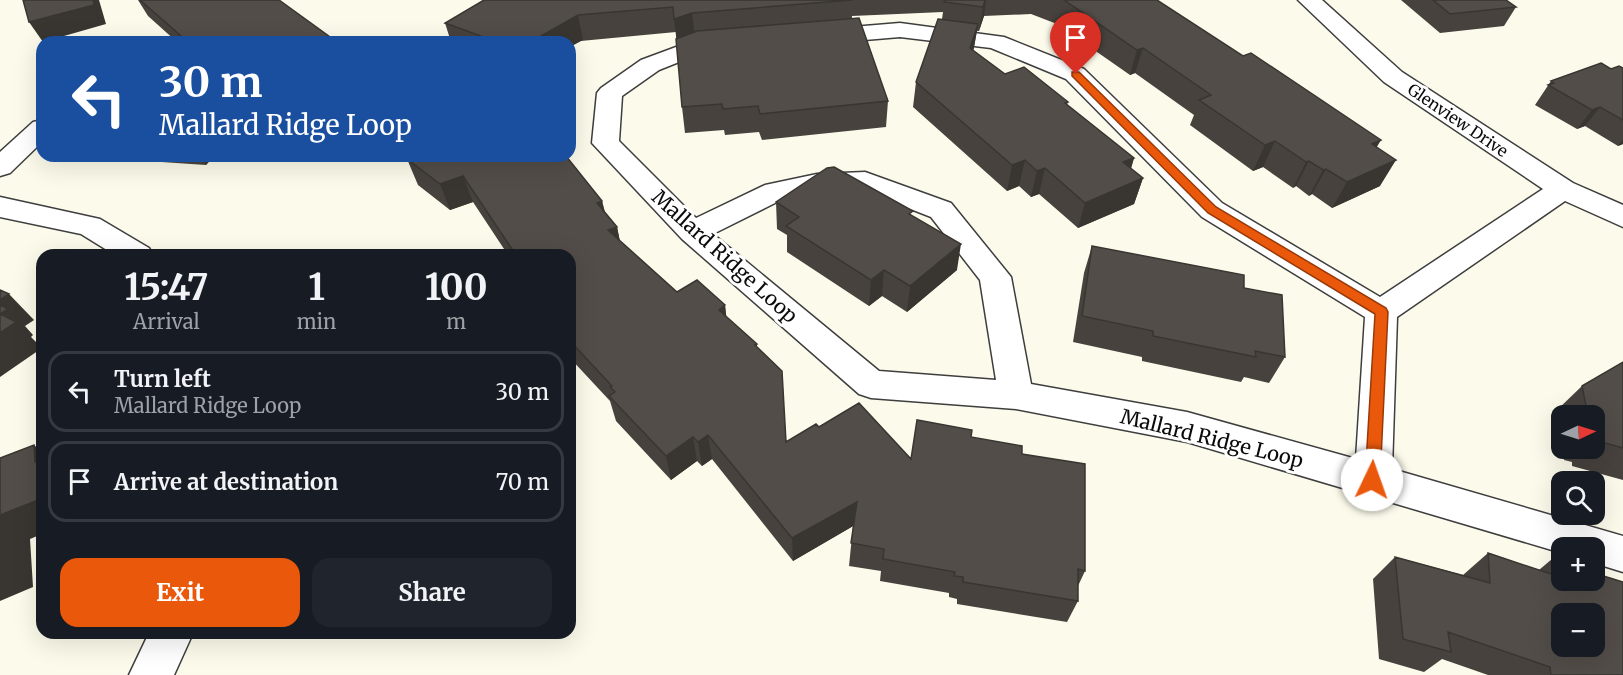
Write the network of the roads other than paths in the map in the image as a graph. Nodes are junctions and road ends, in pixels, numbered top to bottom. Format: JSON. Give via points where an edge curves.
{"nodes":[{"id":1,"x":1309,"y":0,"type":"edge"},
{"id":2,"x":36,"y":134,"type":"edge"},
{"id":3,"x":0,"y":167,"type":"edge"},
{"id":4,"x":1563,"y":189,"type":"junction"},
{"id":5,"x":0,"y":207,"type":"edge"},
{"id":6,"x":1623,"y":217,"type":"edge"},
{"id":7,"x":692,"y":232,"type":"junction"},
{"id":8,"x":128,"y":249,"type":"edge"},
{"id":9,"x":1381,"y":312,"type":"junction"},
{"id":10,"x":1016,"y":395,"type":"junction"},
{"id":11,"x":1372,"y":480,"type":"junction"},
{"id":12,"x":1623,"y":554,"type":"edge"},
{"id":13,"x":169,"y":639,"type":"edge"},
{"id":14,"x":151,"y":675,"type":"edge"}],
"edges":[{"from":1,"to":4,"type":"street","name":"Glenview Drive","via":[[1393,76]]},
{"from":2,"to":3,"type":"street"},
{"from":4,"to":6,"type":"street","name":"Glenview Drive"},
{"from":4,"to":9,"type":"street"},
{"from":5,"to":8,"type":"street","via":[[90,226]]},
{"from":7,"to":9,"type":"street","name":"Mallard Ridge Loop","via":[[605,143],[610,93],[650,65],[695,47],[900,30],[996,42],[1076,74],[1212,210]]},
{"from":7,"to":10,"type":"street","name":"Mallard Ridge Loop","via":[[871,384]]},
{"from":7,"to":10,"type":"street","via":[[775,192],[817,183],[865,181],[941,210],[995,277]]},
{"from":9,"to":11,"type":"street"},
{"from":10,"to":11,"type":"street","name":"Mallard Ridge Loop","via":[[1187,428]]},
{"from":11,"to":12,"type":"street","name":"Mallard Ridge Loop"},
{"from":13,"to":14,"type":"street"}]}
